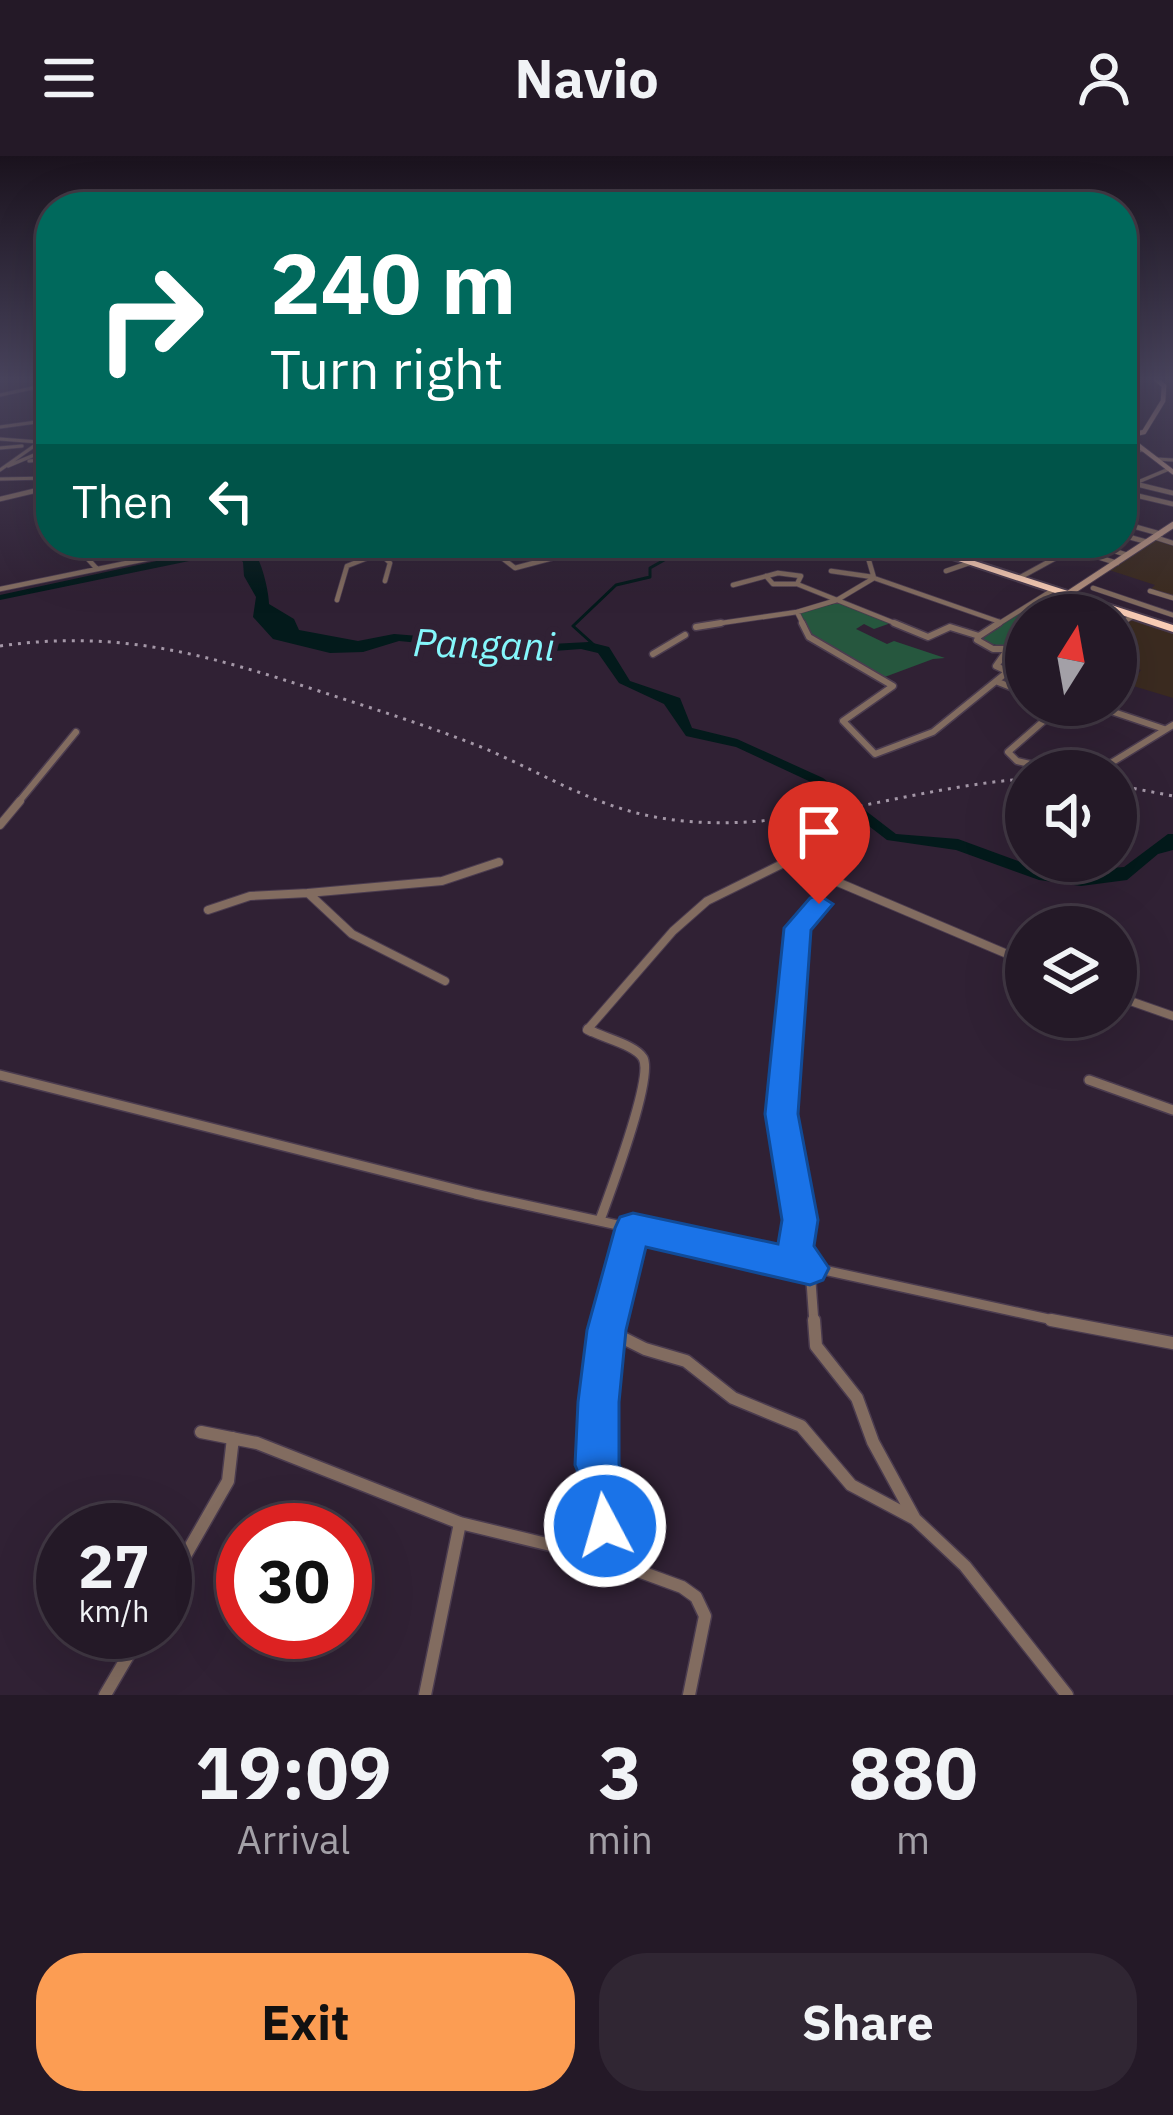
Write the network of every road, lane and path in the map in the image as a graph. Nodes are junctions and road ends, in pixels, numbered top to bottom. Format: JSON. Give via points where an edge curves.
{"nodes":[{"id":1,"x":24,"y":450,"type":"edge"},
{"id":2,"x":1143,"y":450,"type":"joint"},
{"id":3,"x":1137,"y":451,"type":"edge"},
{"id":4,"x":36,"y":453,"type":"edge"},
{"id":5,"x":9,"y":460,"type":"junction"},
{"id":6,"x":36,"y":460,"type":"edge"},
{"id":7,"x":1156,"y":460,"type":"junction"},
{"id":8,"x":1173,"y":460,"type":"edge"},
{"id":9,"x":20,"y":461,"type":"junction"},
{"id":10,"x":2,"y":469,"type":"edge"},
{"id":11,"x":1171,"y":471,"type":"edge"},
{"id":12,"x":36,"y":478,"type":"edge"},
{"id":13,"x":0,"y":479,"type":"edge"},
{"id":14,"x":1137,"y":484,"type":"edge"},
{"id":15,"x":1137,"y":484,"type":"edge"},
{"id":16,"x":36,"y":490,"type":"edge"},
{"id":17,"x":1173,"y":493,"type":"edge"},
{"id":18,"x":1137,"y":496,"type":"edge"},
{"id":19,"x":0,"y":499,"type":"edge"},
{"id":20,"x":1173,"y":504,"type":"edge"},
{"id":21,"x":1173,"y":525,"type":"edge"},
{"id":22,"x":1137,"y":530,"type":"edge"},
{"id":23,"x":1137,"y":536,"type":"edge"},
{"id":24,"x":1154,"y":538,"type":"junction"},
{"id":25,"x":1173,"y":543,"type":"edge"},
{"id":26,"x":1137,"y":549,"type":"edge"},
{"id":27,"x":87,"y":558,"type":"edge"},
{"id":28,"x":151,"y":558,"type":"edge"},
{"id":29,"x":367,"y":558,"type":"edge"},
{"id":30,"x":385,"y":558,"type":"edge"},
{"id":31,"x":509,"y":558,"type":"edge"},
{"id":32,"x":553,"y":558,"type":"edge"},
{"id":33,"x":868,"y":558,"type":"edge"},
{"id":34,"x":959,"y":558,"type":"edge"},
{"id":35,"x":1056,"y":558,"type":"edge"},
{"id":36,"x":1101,"y":558,"type":"edge"},
{"id":37,"x":1123,"y":558,"type":"edge"},
{"id":38,"x":502,"y":560,"type":"joint"},
{"id":39,"x":972,"y":562,"type":"junction"},
{"id":40,"x":1117,"y":563,"type":"junction"},
{"id":41,"x":97,"y":569,"type":"junction"},
{"id":42,"x":830,"y":571,"type":"dead end"},
{"id":43,"x":946,"y":571,"type":"dead end"},
{"id":44,"x":766,"y":576,"type":"junction"},
{"id":45,"x":874,"y":578,"type":"junction"},
{"id":46,"x":1019,"y":578,"type":"junction"},
{"id":47,"x":385,"y":581,"type":"dead end"},
{"id":48,"x":797,"y":584,"type":"junction"},
{"id":49,"x":733,"y":585,"type":"dead end"},
{"id":50,"x":1093,"y":588,"type":"dead end"},
{"id":51,"x":0,"y":589,"type":"edge"},
{"id":52,"x":1053,"y":590,"type":"junction"},
{"id":53,"x":1150,"y":591,"type":"dead end"},
{"id":54,"x":1068,"y":594,"type":"joint"},
{"id":55,"x":1173,"y":598,"type":"edge"},
{"id":56,"x":337,"y":600,"type":"dead end"},
{"id":57,"x":837,"y":600,"type":"junction"},
{"id":58,"x":797,"y":612,"type":"junction"},
{"id":59,"x":1137,"y":617,"type":"edge"},
{"id":60,"x":1000,"y":622,"type":"junction"},
{"id":61,"x":1172,"y":625,"type":"edge"},
{"id":62,"x":696,"y":627,"type":"dead end"},
{"id":63,"x":685,"y":634,"type":"dead end"},
{"id":64,"x":979,"y":636,"type":"junction"},
{"id":65,"x":1005,"y":649,"type":"edge"},
{"id":66,"x":653,"y":654,"type":"dead end"},
{"id":67,"x":1005,"y":675,"type":"edge"},
{"id":68,"x":998,"y":682,"type":"junction"},
{"id":69,"x":1005,"y":685,"type":"edge"},
{"id":70,"x":1137,"y":718,"type":"edge"},
{"id":71,"x":1038,"y":726,"type":"edge"},
{"id":72,"x":1169,"y":728,"type":"edge"},
{"id":73,"x":76,"y":733,"type":"dead end"},
{"id":74,"x":1012,"y":750,"type":"edge"},
{"id":75,"x":1133,"y":750,"type":"edge"},
{"id":76,"x":0,"y":826,"type":"edge"},
{"id":77,"x":500,"y":862,"type":"dead end"},
{"id":78,"x":826,"y":877,"type":"junction"},
{"id":79,"x":308,"y":893,"type":"junction"},
{"id":80,"x":208,"y":910,"type":"dead end"},
{"id":81,"x":1005,"y":953,"type":"edge"},
{"id":82,"x":445,"y":981,"type":"dead end"},
{"id":83,"x":1137,"y":1003,"type":"edge"},
{"id":84,"x":1173,"y":1016,"type":"edge"},
{"id":85,"x":0,"y":1075,"type":"edge"},
{"id":86,"x":1089,"y":1080,"type":"dead end"},
{"id":87,"x":1173,"y":1110,"type":"edge"},
{"id":88,"x":600,"y":1220,"type":"junction"},
{"id":89,"x":633,"y":1228,"type":"junction"},
{"id":90,"x":810,"y":1268,"type":"junction"},
{"id":91,"x":607,"y":1330,"type":"junction"},
{"id":92,"x":1173,"y":1342,"type":"edge"},
{"id":93,"x":201,"y":1432,"type":"dead end"},
{"id":94,"x":233,"y":1438,"type":"junction"},
{"id":95,"x":915,"y":1519,"type":"junction"},
{"id":96,"x":460,"y":1522,"type":"junction"},
{"id":97,"x":192,"y":1543,"type":"edge"},
{"id":98,"x":600,"y":1557,"type":"junction"},
{"id":99,"x":126,"y":1659,"type":"edge"},
{"id":100,"x":105,"y":1695,"type":"edge"},
{"id":101,"x":425,"y":1695,"type":"edge"},
{"id":102,"x":689,"y":1695,"type":"edge"},
{"id":103,"x":1066,"y":1695,"type":"edge"}],
"edges":[{"from":1,"to":5,"type":"street"},
{"from":2,"to":3,"type":"street"},
{"from":2,"to":7,"type":"street"},
{"from":4,"to":9,"type":"street"},
{"from":5,"to":9,"type":"street"},
{"from":5,"to":10,"type":"street"},
{"from":6,"to":9,"type":"street"},
{"from":7,"to":8,"type":"street"},
{"from":7,"to":11,"type":"street"},
{"from":9,"to":10,"type":"street"},
{"from":11,"to":14,"type":"street"},
{"from":12,"to":13,"type":"street"},
{"from":15,"to":17,"type":"street"},
{"from":16,"to":19,"type":"street"},
{"from":18,"to":20,"type":"street"},
{"from":21,"to":24,"type":"street"},
{"from":22,"to":24,"type":"street"},
{"from":23,"to":24,"type":"street"},
{"from":24,"to":25,"type":"street"},
{"from":24,"to":26,"type":"street"},
{"from":27,"to":41,"type":"street"},
{"from":28,"to":41,"type":"street"},
{"from":29,"to":56,"type":"street","via":[[347,566]]},
{"from":30,"to":47,"type":"street"},
{"from":31,"to":38,"type":"street"},
{"from":32,"to":38,"type":"street","via":[[515,568]]},
{"from":33,"to":45,"type":"street"},
{"from":34,"to":39,"type":"highway"},
{"from":35,"to":46,"type":"street"},
{"from":36,"to":40,"type":"street"},
{"from":37,"to":40,"type":"street"},
{"from":39,"to":43,"type":"street"},
{"from":39,"to":46,"type":"highway"},
{"from":40,"to":54,"type":"street"},
{"from":41,"to":51,"type":"street"},
{"from":42,"to":45,"type":"street"},
{"from":44,"to":48,"type":"street"},
{"from":44,"to":48,"type":"street","via":[[795,574]]},
{"from":44,"to":49,"type":"street"},
{"from":45,"to":57,"type":"street"},
{"from":45,"to":60,"type":"street"},
{"from":46,"to":52,"type":"highway"},
{"from":48,"to":57,"type":"street"},
{"from":50,"to":61,"type":"street"},
{"from":52,"to":54,"type":"highway"},
{"from":52,"to":60,"type":"street"},
{"from":53,"to":55,"type":"street"},
{"from":57,"to":58,"type":"street"},
{"from":57,"to":64,"type":"street","via":[[928,637],[950,627]]},
{"from":58,"to":62,"type":"street"},
{"from":58,"to":68,"type":"street","via":[[809,637],[893,686],[843,721],[874,754],[933,732]]},
{"from":59,"to":61,"type":"highway"},
{"from":60,"to":64,"type":"street"},
{"from":63,"to":66,"type":"street"},
{"from":64,"to":65,"type":"street","via":[[984,646]]},
{"from":67,"to":68,"type":"street"},
{"from":68,"to":69,"type":"street"},
{"from":70,"to":72,"type":"street"},
{"from":71,"to":74,"type":"street"},
{"from":72,"to":75,"type":"street"},
{"from":73,"to":76,"type":"street"},
{"from":77,"to":79,"type":"street","via":[[442,881]]},
{"from":78,"to":81,"type":"street"},
{"from":78,"to":88,"type":"street","via":[[788,861],[707,901],[589,1023],[593,1035],[627,1046],[646,1064]]},
{"from":78,"to":90,"type":"street","via":[[819,904],[797,928],[781,1114],[800,1220],[795,1251]]},
{"from":79,"to":80,"type":"street","via":[[250,896]]},
{"from":79,"to":82,"type":"street","via":[[319,909]]},
{"from":83,"to":84,"type":"street"},
{"from":85,"to":88,"type":"street"},
{"from":86,"to":87,"type":"street"},
{"from":88,"to":89,"type":"street"},
{"from":89,"to":90,"type":"street"},
{"from":89,"to":91,"type":"street"},
{"from":90,"to":92,"type":"street"},
{"from":90,"to":95,"type":"street","via":[[816,1346],[857,1398]]},
{"from":91,"to":95,"type":"street","via":[[686,1361],[733,1398],[801,1426],[851,1485]]},
{"from":91,"to":98,"type":"street","via":[[597,1465],[610,1496]]},
{"from":93,"to":94,"type":"street"},
{"from":94,"to":96,"type":"street"},
{"from":94,"to":97,"type":"street","via":[[228,1480]]},
{"from":95,"to":103,"type":"street","via":[[965,1566]]},
{"from":96,"to":98,"type":"street"},
{"from":96,"to":101,"type":"street"},
{"from":98,"to":102,"type":"street","via":[[696,1597],[705,1616]]},
{"from":99,"to":100,"type":"street"}]}
